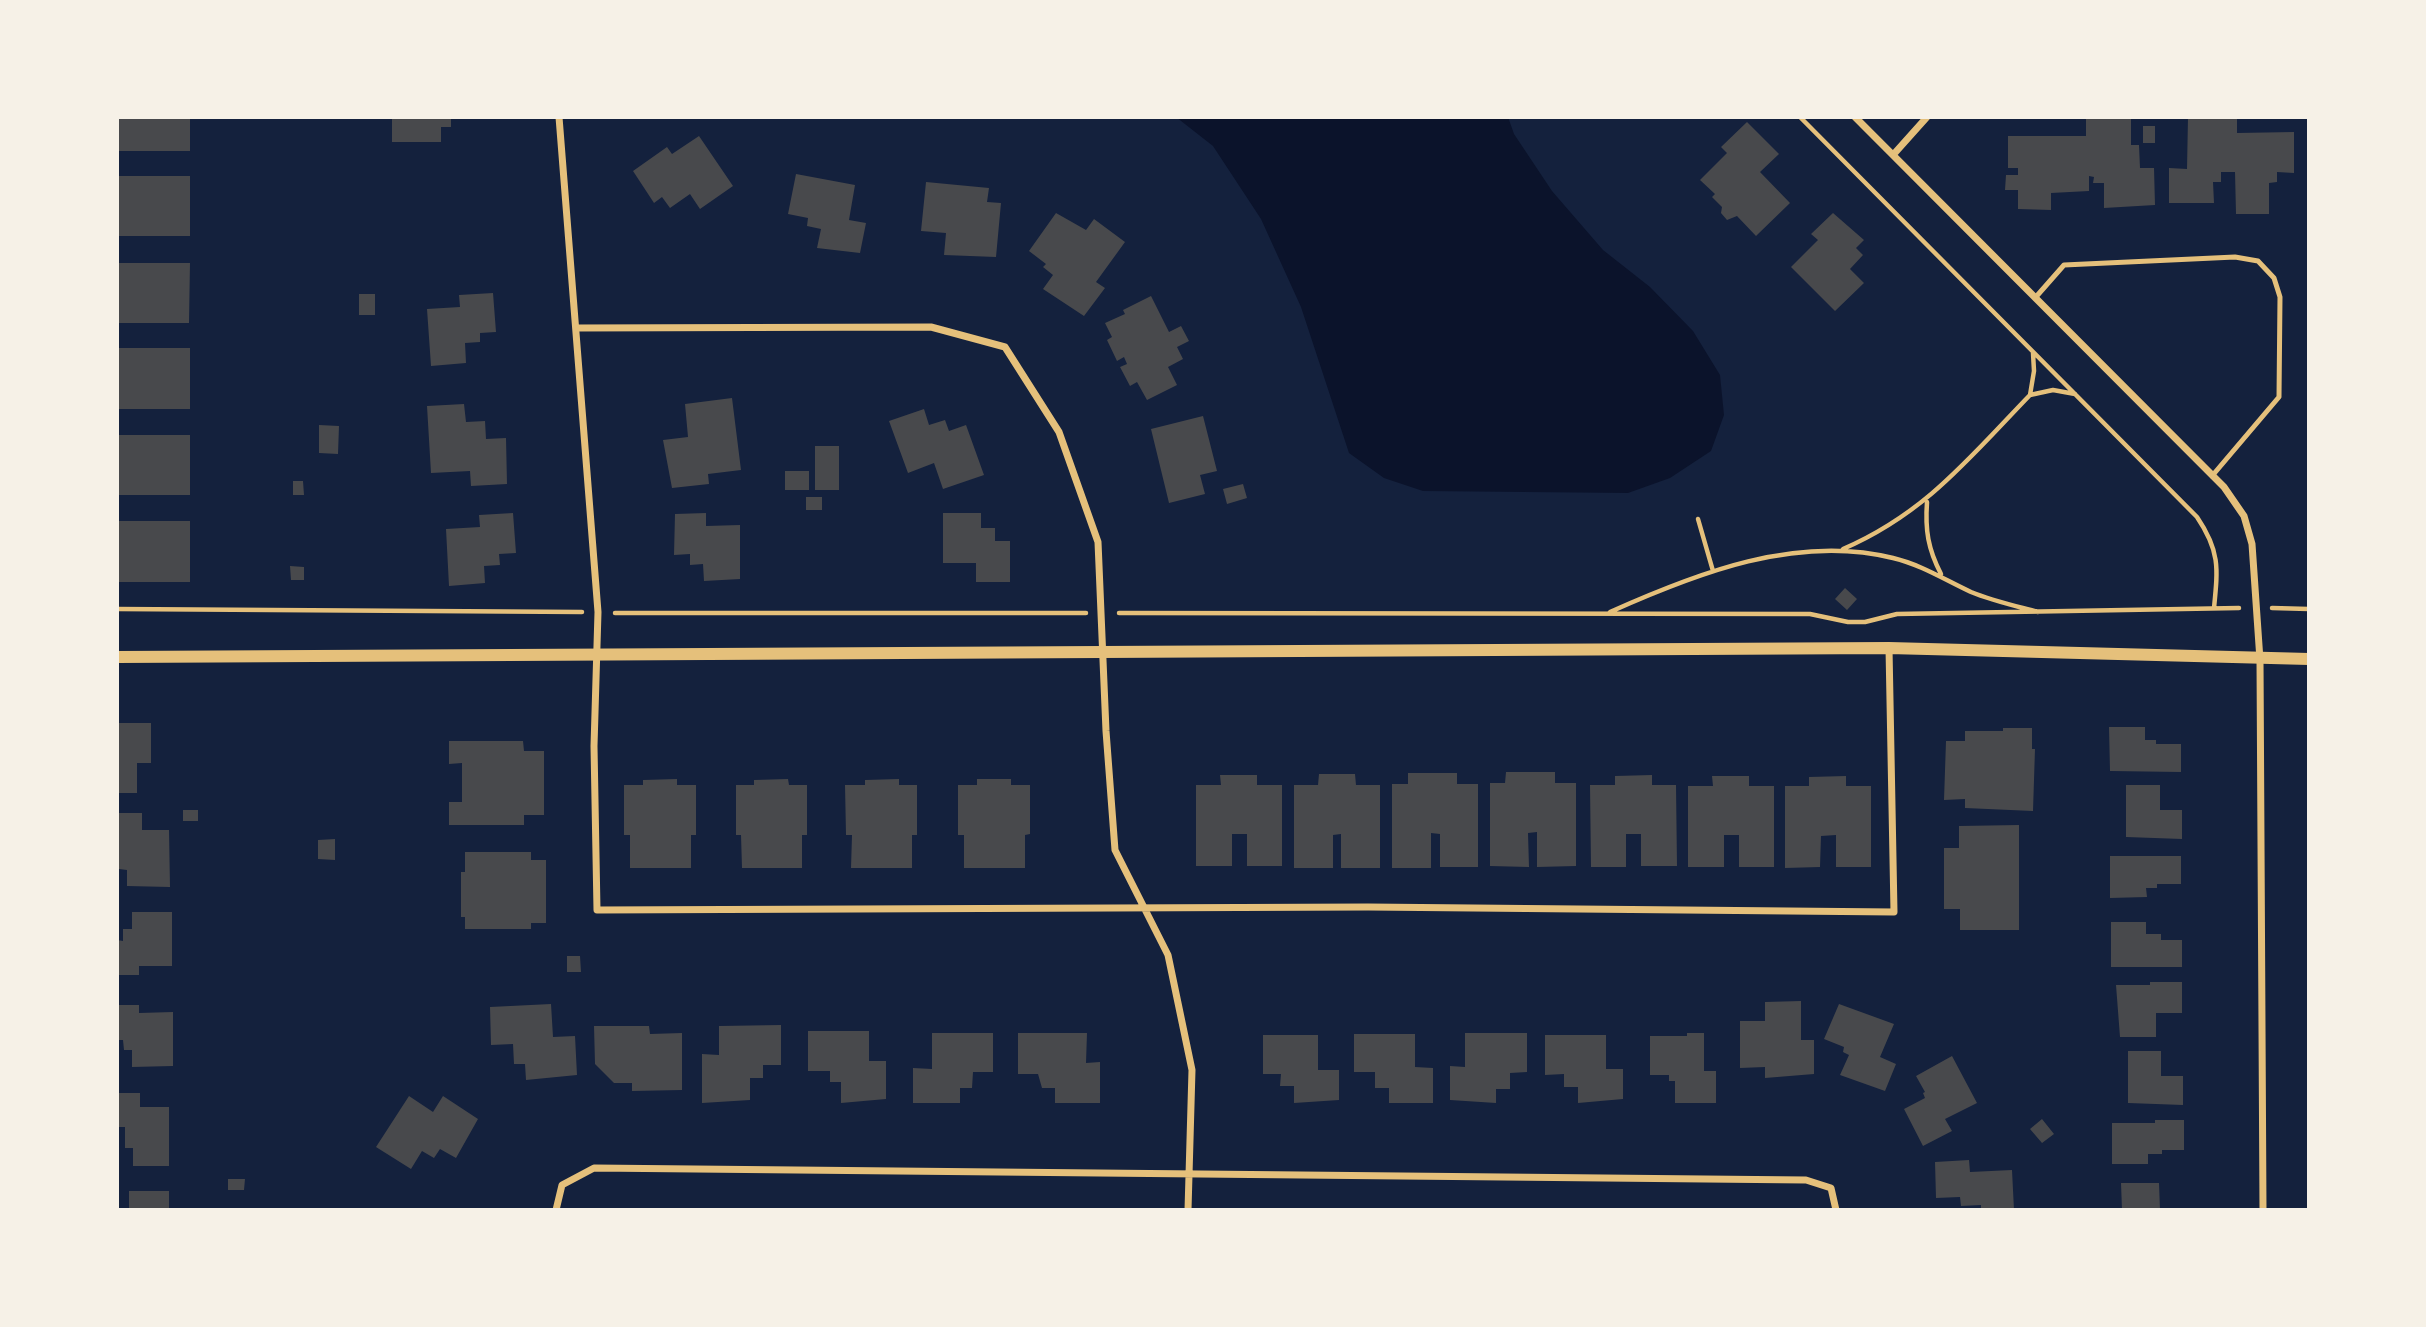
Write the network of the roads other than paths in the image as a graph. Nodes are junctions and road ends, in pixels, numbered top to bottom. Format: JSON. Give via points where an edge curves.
{"nodes":[{"id":1,"x":559,"y":117,"type":"edge"},
{"id":2,"x":1855,"y":117,"type":"edge"},
{"id":3,"x":1927,"y":117,"type":"edge"},
{"id":4,"x":1893,"y":155,"type":"junction"},
{"id":5,"x":2035,"y":298,"type":"junction"},
{"id":6,"x":576,"y":328,"type":"junction"},
{"id":7,"x":2212,"y":476,"type":"junction"},
{"id":8,"x":1889,"y":648,"type":"junction"},
{"id":9,"x":1102,"y":651,"type":"junction"},
{"id":10,"x":597,"y":653,"type":"junction"},
{"id":11,"x":117,"y":657,"type":"edge"},
{"id":12,"x":2309,"y":659,"type":"edge"},
{"id":13,"x":2260,"y":660,"type":"junction"},
{"id":14,"x":1144,"y":908,"type":"junction"},
{"id":15,"x":1189,"y":1174,"type":"junction"},
{"id":16,"x":556,"y":1210,"type":"edge"},
{"id":17,"x":1188,"y":1210,"type":"edge"},
{"id":18,"x":1836,"y":1210,"type":"edge"},
{"id":19,"x":2263,"y":1210,"type":"edge"}],
"edges":[{"from":1,"to":6,"type":"street"},
{"from":2,"to":4,"type":"street"},
{"from":3,"to":4,"type":"street"},
{"from":4,"to":5,"type":"street"},
{"from":5,"to":7,"type":"street"},
{"from":5,"to":7,"type":"lane","via":[[2064,265],[2235,257],[2258,261],[2274,278],[2280,297],[2279,397]]},
{"from":6,"to":9,"type":"street","via":[[931,327],[1005,347],[1059,432],[1098,542]]},
{"from":6,"to":10,"type":"street","via":[[598,612]]},
{"from":7,"to":13,"type":"street","via":[[2244,516],[2252,544]]},
{"from":8,"to":9,"type":"street"},
{"from":8,"to":13,"type":"street"},
{"from":8,"to":14,"type":"street","via":[[1894,912]]},
{"from":9,"to":10,"type":"street"},
{"from":9,"to":14,"type":"street","via":[[1115,850]]},
{"from":10,"to":11,"type":"street"},
{"from":10,"to":14,"type":"street","via":[[597,910]]},
{"from":12,"to":13,"type":"street"},
{"from":13,"to":19,"type":"street"},
{"from":14,"to":15,"type":"street","via":[[1168,955],[1192,1070]]},
{"from":15,"to":16,"type":"street","via":[[594,1168],[562,1185]]},
{"from":15,"to":17,"type":"street"},
{"from":15,"to":18,"type":"street","via":[[1806,1180],[1831,1188]]}]}
